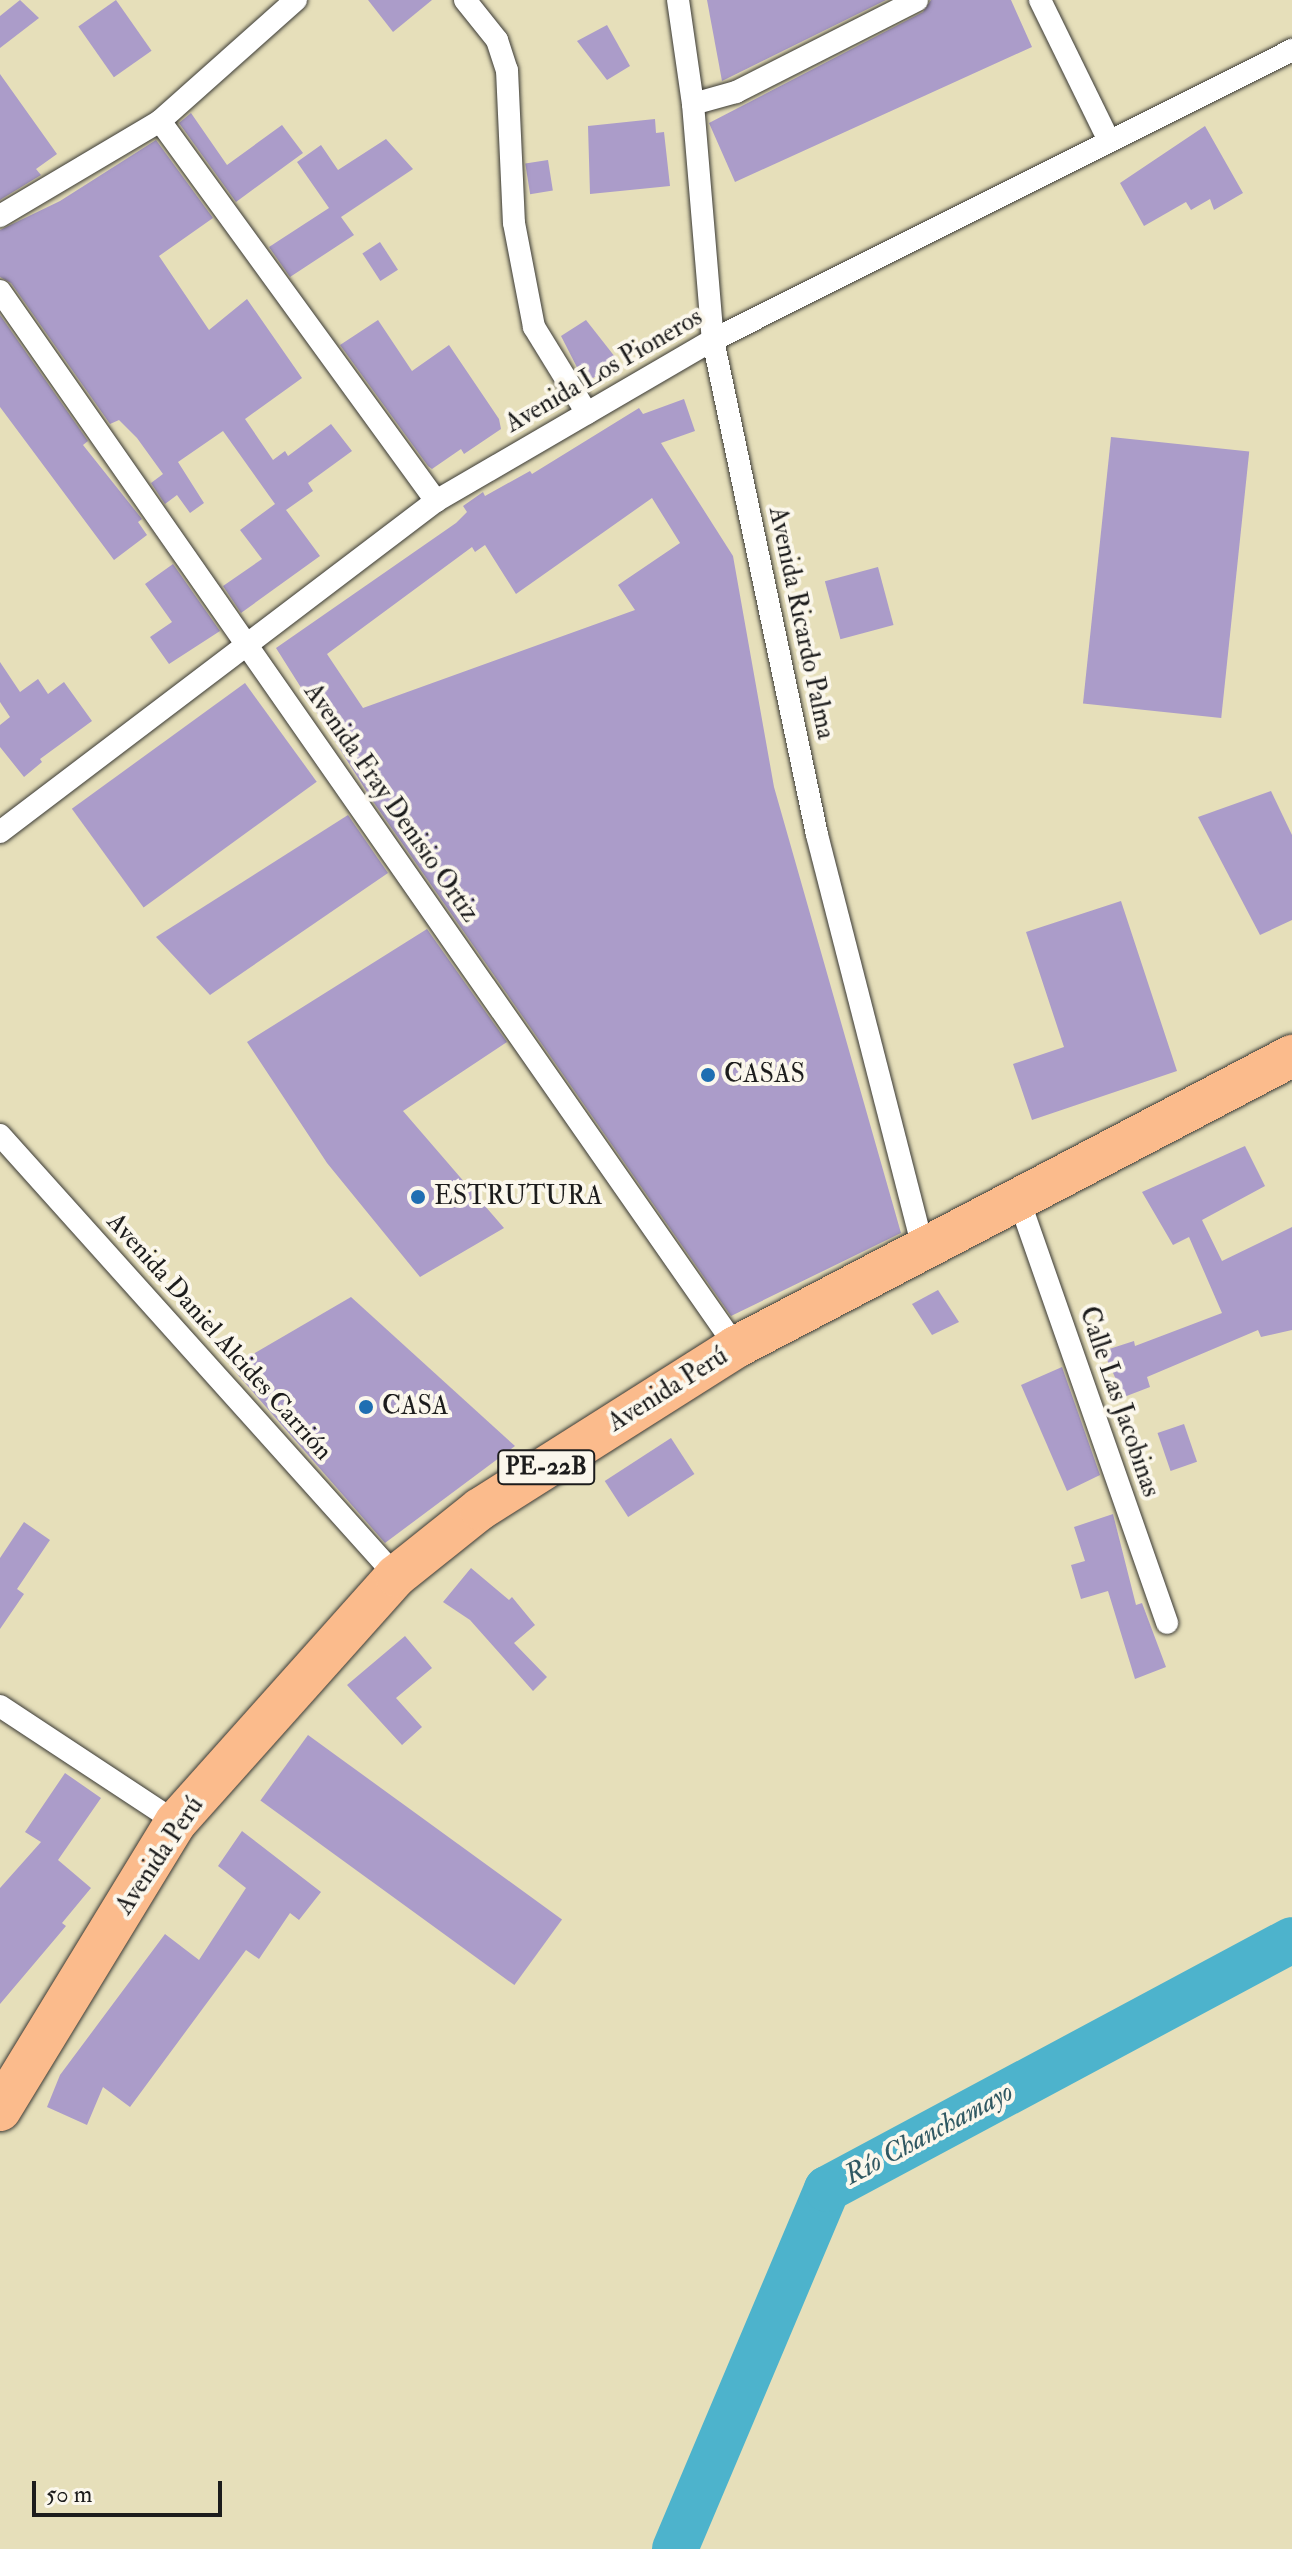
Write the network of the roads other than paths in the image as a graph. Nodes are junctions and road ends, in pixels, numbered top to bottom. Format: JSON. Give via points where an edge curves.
{"nodes":[{"id":1,"x":296,"y":0,"type":"edge"},
{"id":2,"x":465,"y":0,"type":"edge"},
{"id":3,"x":678,"y":0,"type":"edge"},
{"id":4,"x":917,"y":0,"type":"edge"},
{"id":5,"x":1040,"y":0,"type":"edge"},
{"id":6,"x":1292,"y":50,"type":"edge"},
{"id":7,"x":693,"y":104,"type":"junction"},
{"id":8,"x":160,"y":121,"type":"junction"},
{"id":9,"x":1109,"y":141,"type":"junction"},
{"id":10,"x":0,"y":216,"type":"edge"},
{"id":11,"x":0,"y":291,"type":"edge"},
{"id":12,"x":713,"y":340,"type":"junction"},
{"id":13,"x":587,"y":413,"type":"junction"},
{"id":14,"x":436,"y":501,"type":"junction"},
{"id":15,"x":245,"y":642,"type":"junction"},
{"id":16,"x":3,"y":823,"type":"edge"},
{"id":17,"x":1292,"y":1056,"type":"edge"},
{"id":18,"x":0,"y":1135,"type":"edge"},
{"id":19,"x":1019,"y":1200,"type":"junction"},
{"id":20,"x":923,"y":1247,"type":"junction"},
{"id":21,"x":736,"y":1347,"type":"junction"},
{"id":22,"x":396,"y":1576,"type":"junction"},
{"id":23,"x":1167,"y":1623,"type":"dead end"},
{"id":24,"x":0,"y":1706,"type":"edge"},
{"id":25,"x":176,"y":1822,"type":"junction"},
{"id":26,"x":0,"y":2110,"type":"edge"}],
"edges":[{"from":1,"to":8,"type":"street"},
{"from":2,"to":13,"type":"street","via":[[497,40],[507,70],[512,209],[534,327]]},
{"from":3,"to":7,"type":"street","name":"Avenida Ricardo Palma"},
{"from":4,"to":7,"type":"street","via":[[736,92]]},
{"from":5,"to":9,"type":"street"},
{"from":6,"to":9,"type":"street","name":"Avenida Los Pioneros"},
{"from":7,"to":12,"type":"street","name":"Avenida Ricardo Palma"},
{"from":8,"to":10,"type":"street"},
{"from":8,"to":14,"type":"street"},
{"from":9,"to":12,"type":"street","name":"Avenida Los Pioneros"},
{"from":11,"to":15,"type":"street","name":"Avenida Fray Denisio Ortiz"},
{"from":12,"to":13,"type":"street","name":"Avenida Los Pioneros"},
{"from":12,"to":20,"type":"street","name":"Avenida Ricardo Palma","via":[[817,835]]},
{"from":13,"to":14,"type":"street","name":"Avenida Los Pioneros"},
{"from":14,"to":15,"type":"street","name":"Avenida Los Pioneros"},
{"from":15,"to":16,"type":"street","name":"Avenida Los Pioneros"},
{"from":15,"to":21,"type":"street","name":"Avenida Fray Denisio Ortiz"},
{"from":17,"to":19,"type":"highway","name":"Avenida Perú","number":"PE-22B"},
{"from":18,"to":22,"type":"street","name":"Avenida Daniel Alcides Carrión"},
{"from":19,"to":20,"type":"highway","name":"Avenida Perú","number":"PE-22B"},
{"from":19,"to":23,"type":"street","name":"Calle Las Jacobinas"},
{"from":20,"to":21,"type":"highway","name":"Avenida Perú","number":"PE-22B"},
{"from":21,"to":22,"type":"highway","name":"Avenida Perú","number":"PE-22B","via":[[480,1509]]},
{"from":22,"to":25,"type":"highway","name":"Avenida Perú","number":"PE-22B"},
{"from":24,"to":25,"type":"street"},
{"from":25,"to":26,"type":"highway","name":"Avenida Perú","number":"PE-22B"}]}
